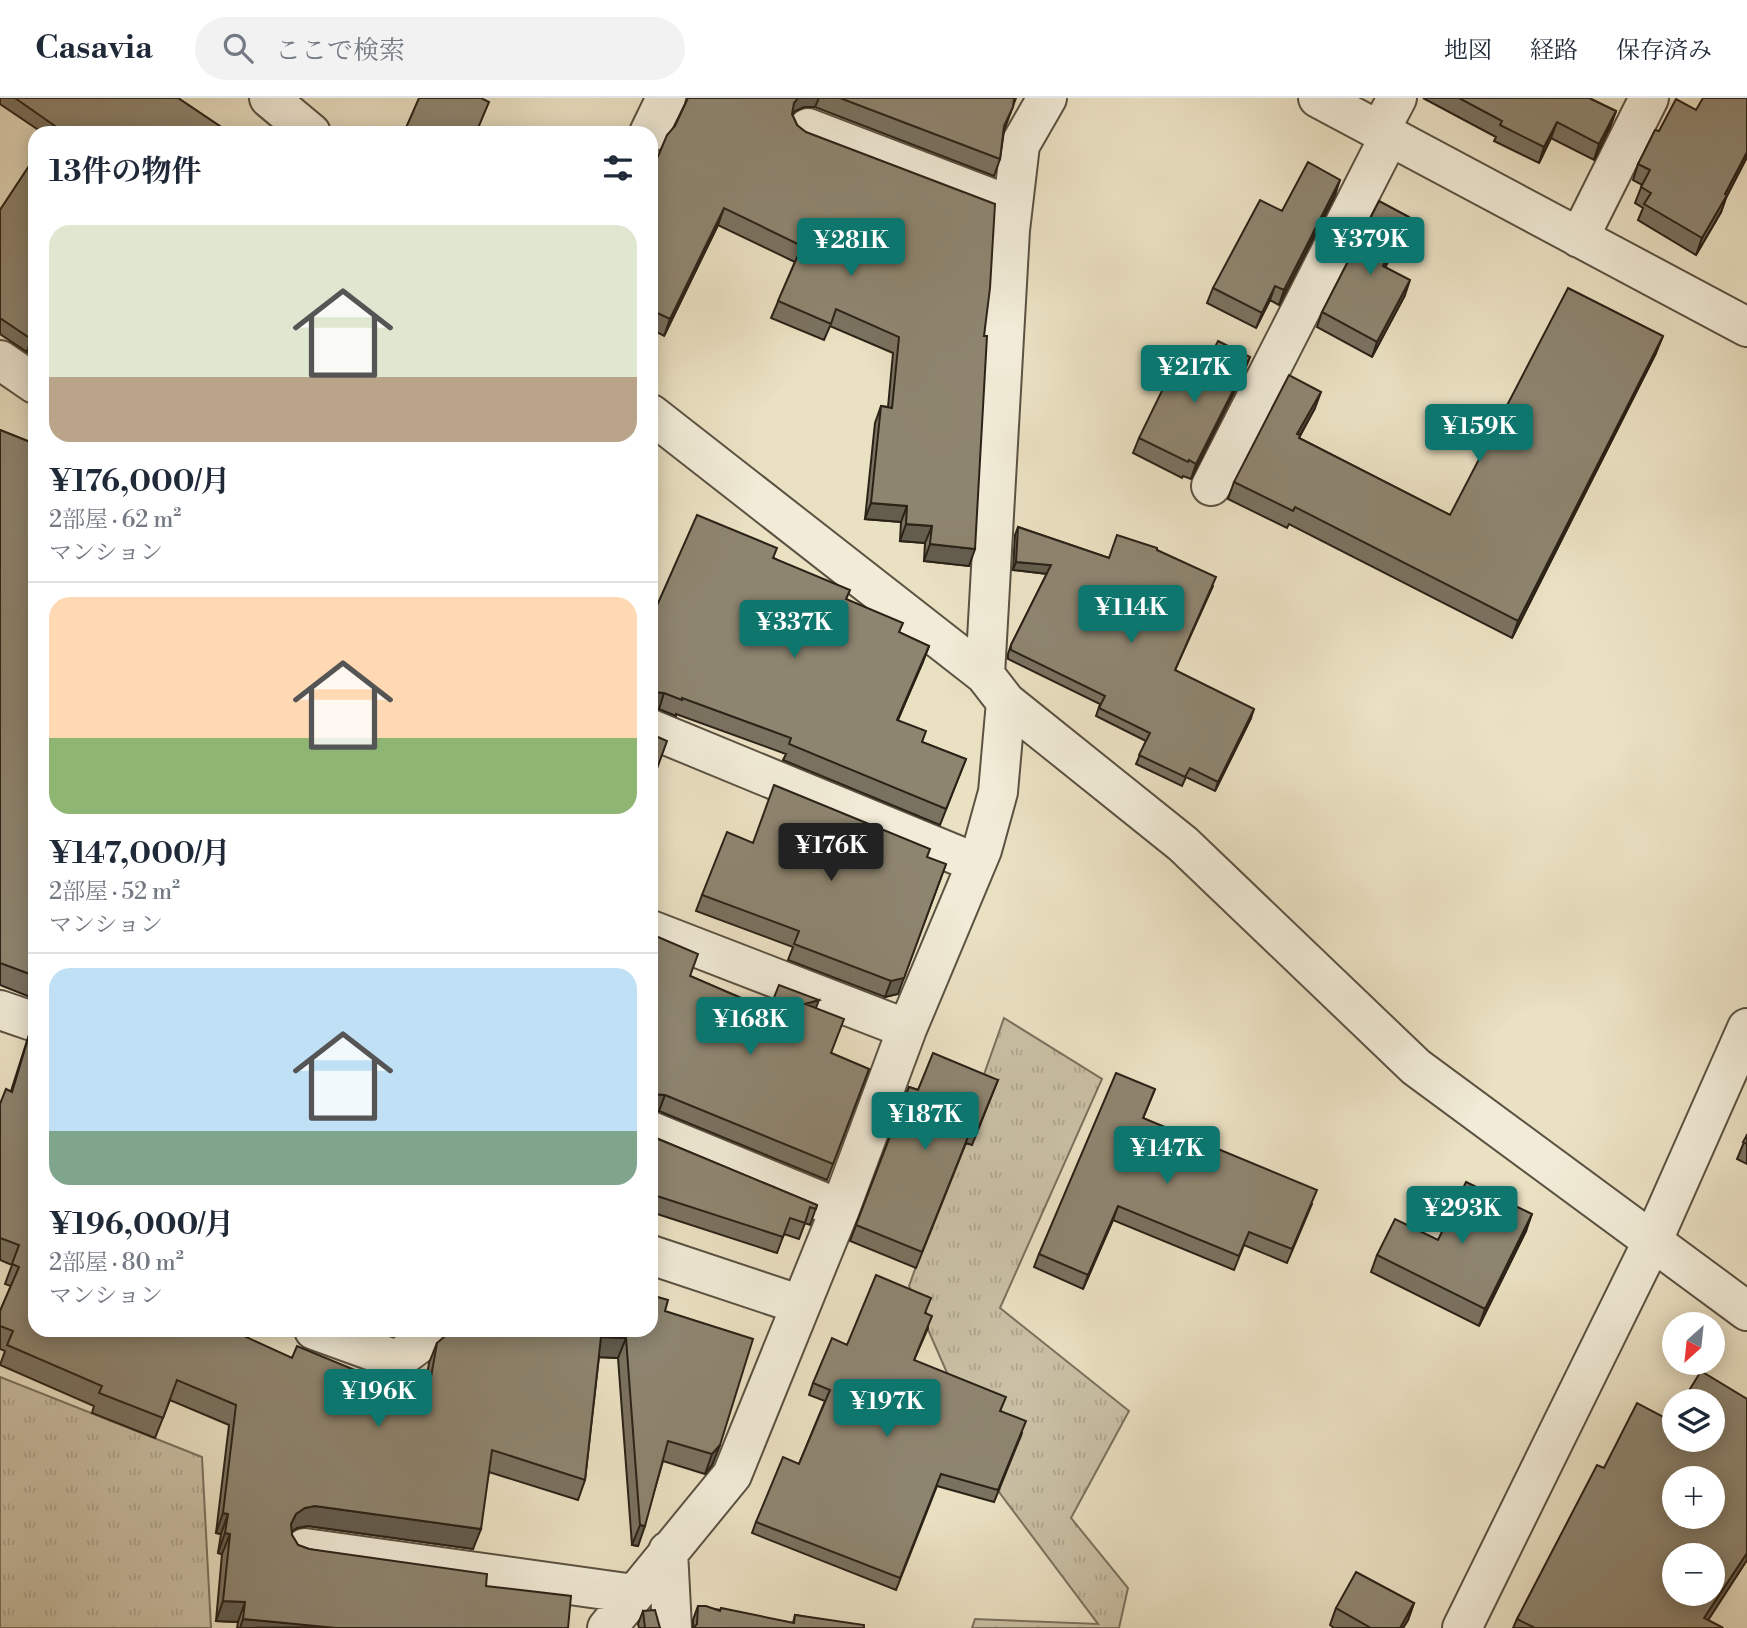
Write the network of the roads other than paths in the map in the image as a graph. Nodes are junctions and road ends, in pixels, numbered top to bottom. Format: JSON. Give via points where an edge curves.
{"nodes":[{"id":1,"x":269,"y":98,"type":"edge"},
{"id":2,"x":666,"y":98,"type":"edge"},
{"id":3,"x":1047,"y":98,"type":"edge"},
{"id":4,"x":1318,"y":98,"type":"edge"},
{"id":5,"x":1396,"y":98,"type":"edge"},
{"id":6,"x":1649,"y":98,"type":"edge"},
{"id":7,"x":303,"y":126,"type":"edge"},
{"id":8,"x":652,"y":126,"type":"edge"},
{"id":9,"x":808,"y":128,"type":"dead end"},
{"id":10,"x":1384,"y":135,"type":"junction"},
{"id":11,"x":1012,"y":206,"type":"junction"},
{"id":12,"x":1579,"y":238,"type":"junction"},
{"id":13,"x":1747,"y":327,"type":"edge"},
{"id":14,"x":0,"y":360,"type":"edge"},
{"id":15,"x":28,"y":379,"type":"edge"},
{"id":16,"x":658,"y":420,"type":"edge"},
{"id":17,"x":1211,"y":486,"type":"dead end"},
{"id":18,"x":995,"y":688,"type":"junction"},
{"id":19,"x":658,"y":732,"type":"edge"},
{"id":20,"x":976,"y":863,"type":"junction"},
{"id":21,"x":658,"y":933,"type":"edge"},
{"id":22,"x":0,"y":1010,"type":"edge"},
{"id":23,"x":28,"y":1020,"type":"edge"},
{"id":24,"x":1747,"y":1028,"type":"edge"},
{"id":25,"x":907,"y":1029,"type":"junction"},
{"id":26,"x":658,"y":1134,"type":"edge"},
{"id":27,"x":840,"y":1209,"type":"junction"},
{"id":28,"x":1653,"y":1240,"type":"junction"},
{"id":29,"x":658,"y":1257,"type":"edge"},
{"id":30,"x":802,"y":1305,"type":"junction"},
{"id":31,"x":1747,"y":1311,"type":"edge"},
{"id":32,"x":333,"y":1337,"type":"edge"},
{"id":33,"x":428,"y":1337,"type":"edge"},
{"id":34,"x":306,"y":1548,"type":"edge"},
{"id":35,"x":668,"y":1551,"type":"junction"},
{"id":36,"x":634,"y":1594,"type":"junction"},
{"id":37,"x":607,"y":1628,"type":"edge"},
{"id":38,"x":672,"y":1628,"type":"edge"},
{"id":39,"x":1462,"y":1628,"type":"edge"}],
"edges":[{"from":1,"to":7,"type":"street"},
{"from":2,"to":8,"type":"street"},
{"from":3,"to":11,"type":"street","via":[[1020,145]]},
{"from":4,"to":10,"type":"street"},
{"from":5,"to":10,"type":"street"},
{"from":6,"to":12,"type":"street"},
{"from":9,"to":11,"type":"street"},
{"from":10,"to":12,"type":"street"},
{"from":10,"to":17,"type":"street"},
{"from":11,"to":18,"type":"street"},
{"from":12,"to":13,"type":"street"},
{"from":14,"to":15,"type":"street"},
{"from":16,"to":18,"type":"street"},
{"from":18,"to":20,"type":"street","via":[[998,792]]},
{"from":18,"to":28,"type":"street","via":[[1183,844],[1416,1067]]},
{"from":19,"to":20,"type":"street"},
{"from":20,"to":25,"type":"street"},
{"from":21,"to":25,"type":"street"},
{"from":22,"to":23,"type":"street"},
{"from":24,"to":28,"type":"street"},
{"from":25,"to":27,"type":"street"},
{"from":26,"to":27,"type":"street"},
{"from":27,"to":30,"type":"street"},
{"from":28,"to":31,"type":"street"},
{"from":28,"to":39,"type":"street"},
{"from":29,"to":30,"type":"street"},
{"from":30,"to":35,"type":"street","via":[[732,1475]]},
{"from":32,"to":33,"type":"street","via":[[397,1360]]},
{"from":34,"to":36,"type":"street"},
{"from":35,"to":36,"type":"street"},
{"from":35,"to":38,"type":"street"},
{"from":36,"to":37,"type":"street"}]}
